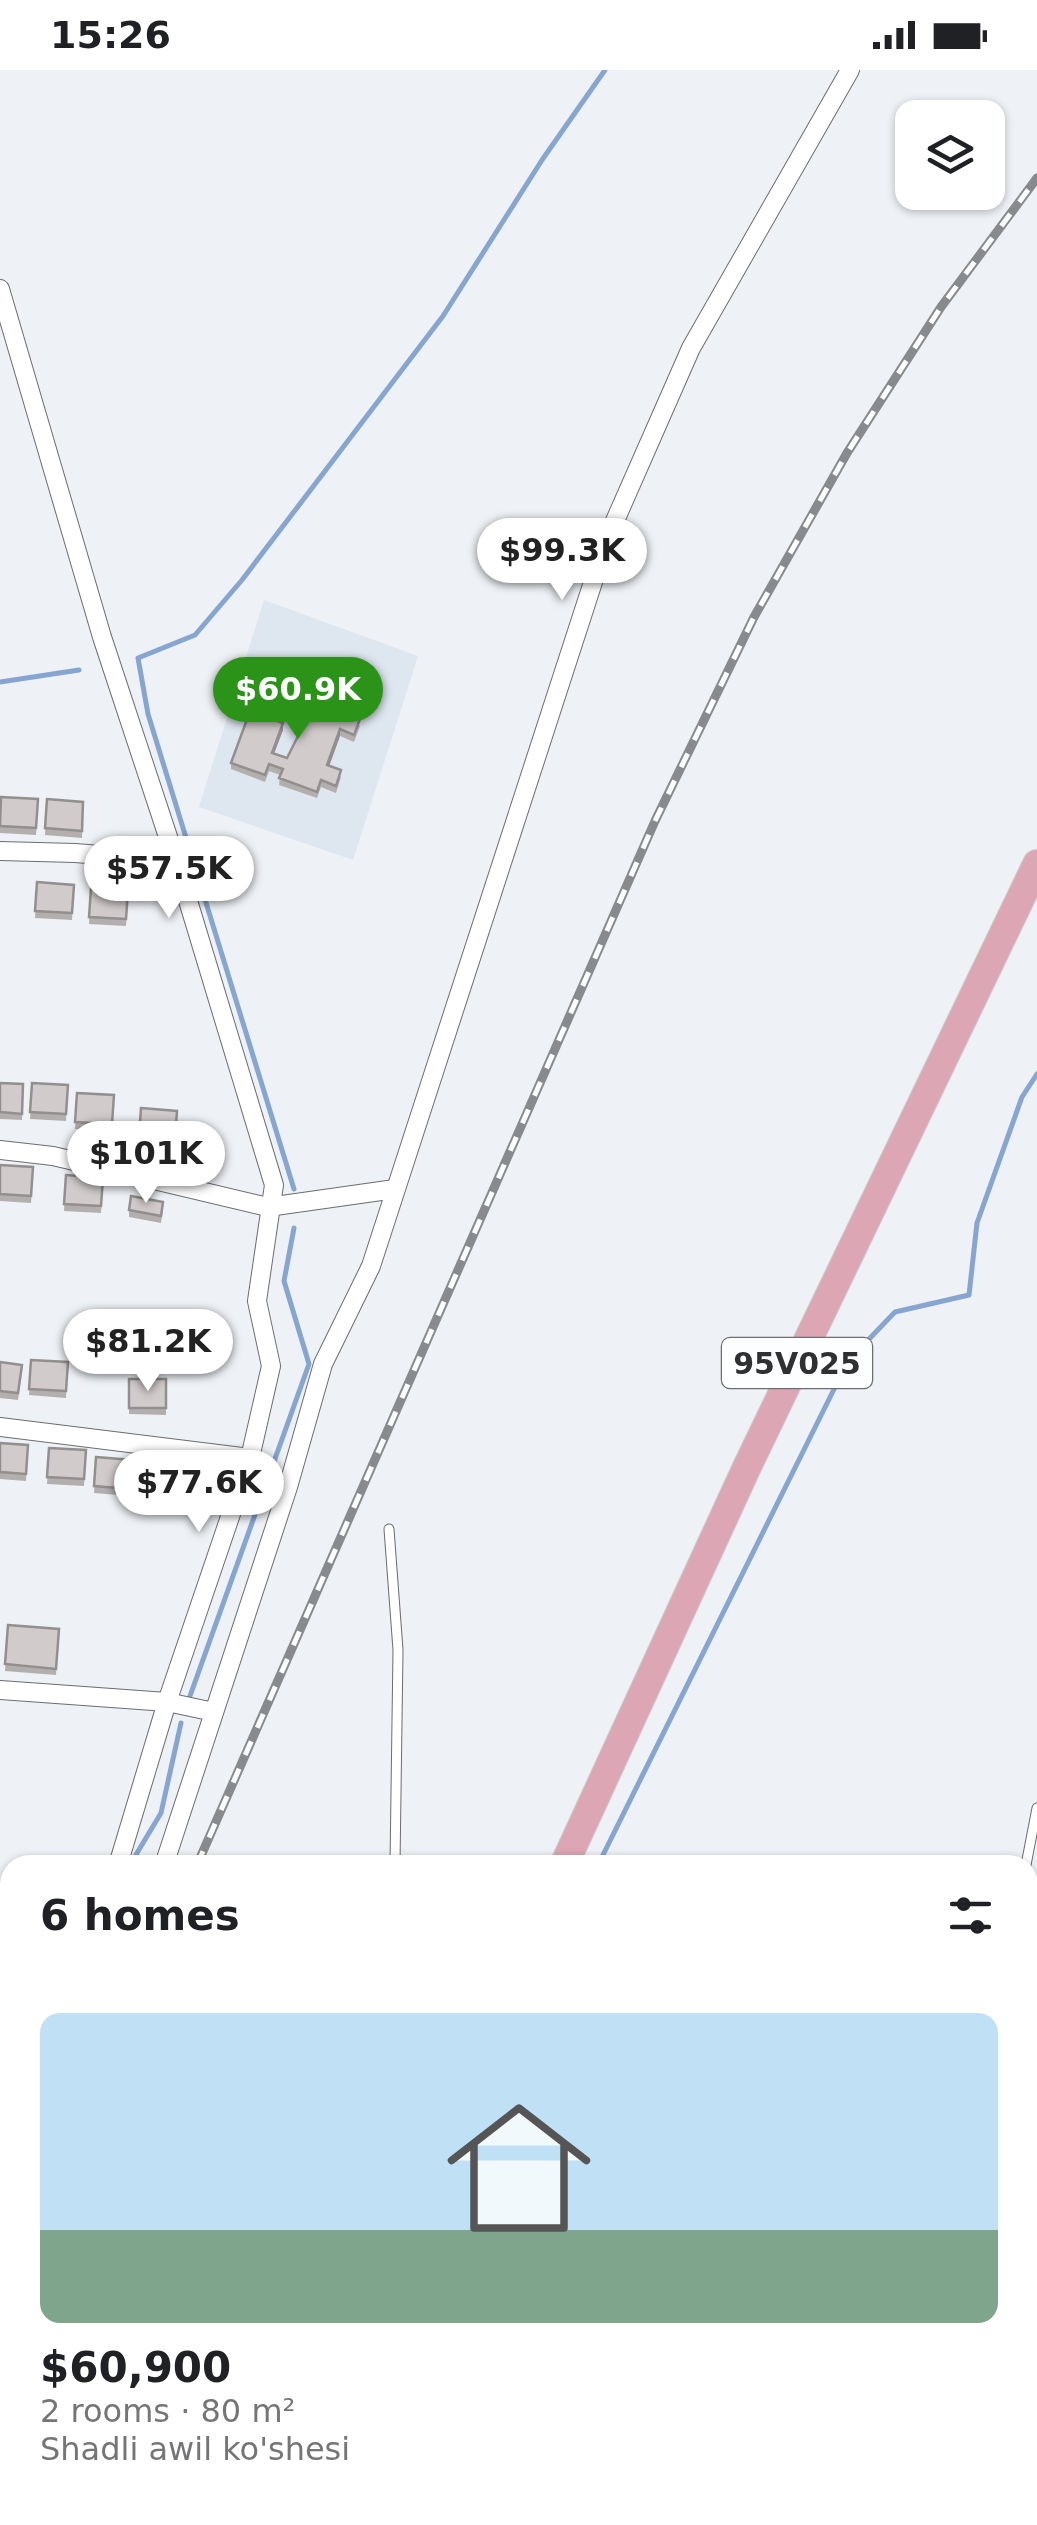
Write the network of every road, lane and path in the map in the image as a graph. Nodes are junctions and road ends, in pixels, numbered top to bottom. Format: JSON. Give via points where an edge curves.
{"nodes":[{"id":1,"x":850,"y":70,"type":"edge"},
{"id":2,"x":0,"y":289,"type":"edge"},
{"id":3,"x":0,"y":852,"type":"edge"},
{"id":4,"x":176,"y":861,"type":"junction"},
{"id":5,"x":1037,"y":864,"type":"edge"},
{"id":6,"x":0,"y":1150,"type":"edge"},
{"id":7,"x":395,"y":1189,"type":"junction"},
{"id":8,"x":268,"y":1206,"type":"junction"},
{"id":9,"x":0,"y":1426,"type":"edge"},
{"id":10,"x":250,"y":1458,"type":"junction"},
{"id":11,"x":389,"y":1529,"type":"dead end"},
{"id":12,"x":0,"y":1690,"type":"edge"},
{"id":13,"x":167,"y":1702,"type":"junction"},
{"id":14,"x":214,"y":1712,"type":"junction"},
{"id":15,"x":1037,"y":1808,"type":"edge"},
{"id":16,"x":121,"y":1855,"type":"edge"},
{"id":17,"x":167,"y":1855,"type":"edge"},
{"id":18,"x":395,"y":1855,"type":"edge"},
{"id":19,"x":569,"y":1855,"type":"edge"},
{"id":20,"x":1028,"y":1855,"type":"edge"}],
"edges":[{"from":1,"to":7,"type":"street","via":[[690,348],[608,539]]},
{"from":2,"to":4,"type":"street"},
{"from":3,"to":4,"type":"street"},
{"from":4,"to":8,"type":"street","via":[[274,1186]]},
{"from":5,"to":19,"type":"main road","number":"95V025"},
{"from":6,"to":8,"type":"street"},
{"from":7,"to":8,"type":"street"},
{"from":7,"to":14,"type":"street","via":[[371,1266],[323,1364]]},
{"from":8,"to":10,"type":"street","via":[[257,1301],[271,1366]]},
{"from":9,"to":10,"type":"street"},
{"from":10,"to":13,"type":"street"},
{"from":11,"to":18,"type":"lane","via":[[398,1650]]},
{"from":12,"to":13,"type":"street"},
{"from":13,"to":14,"type":"street"},
{"from":13,"to":16,"type":"street"},
{"from":14,"to":17,"type":"street"},
{"from":15,"to":20,"type":"lane"}]}
